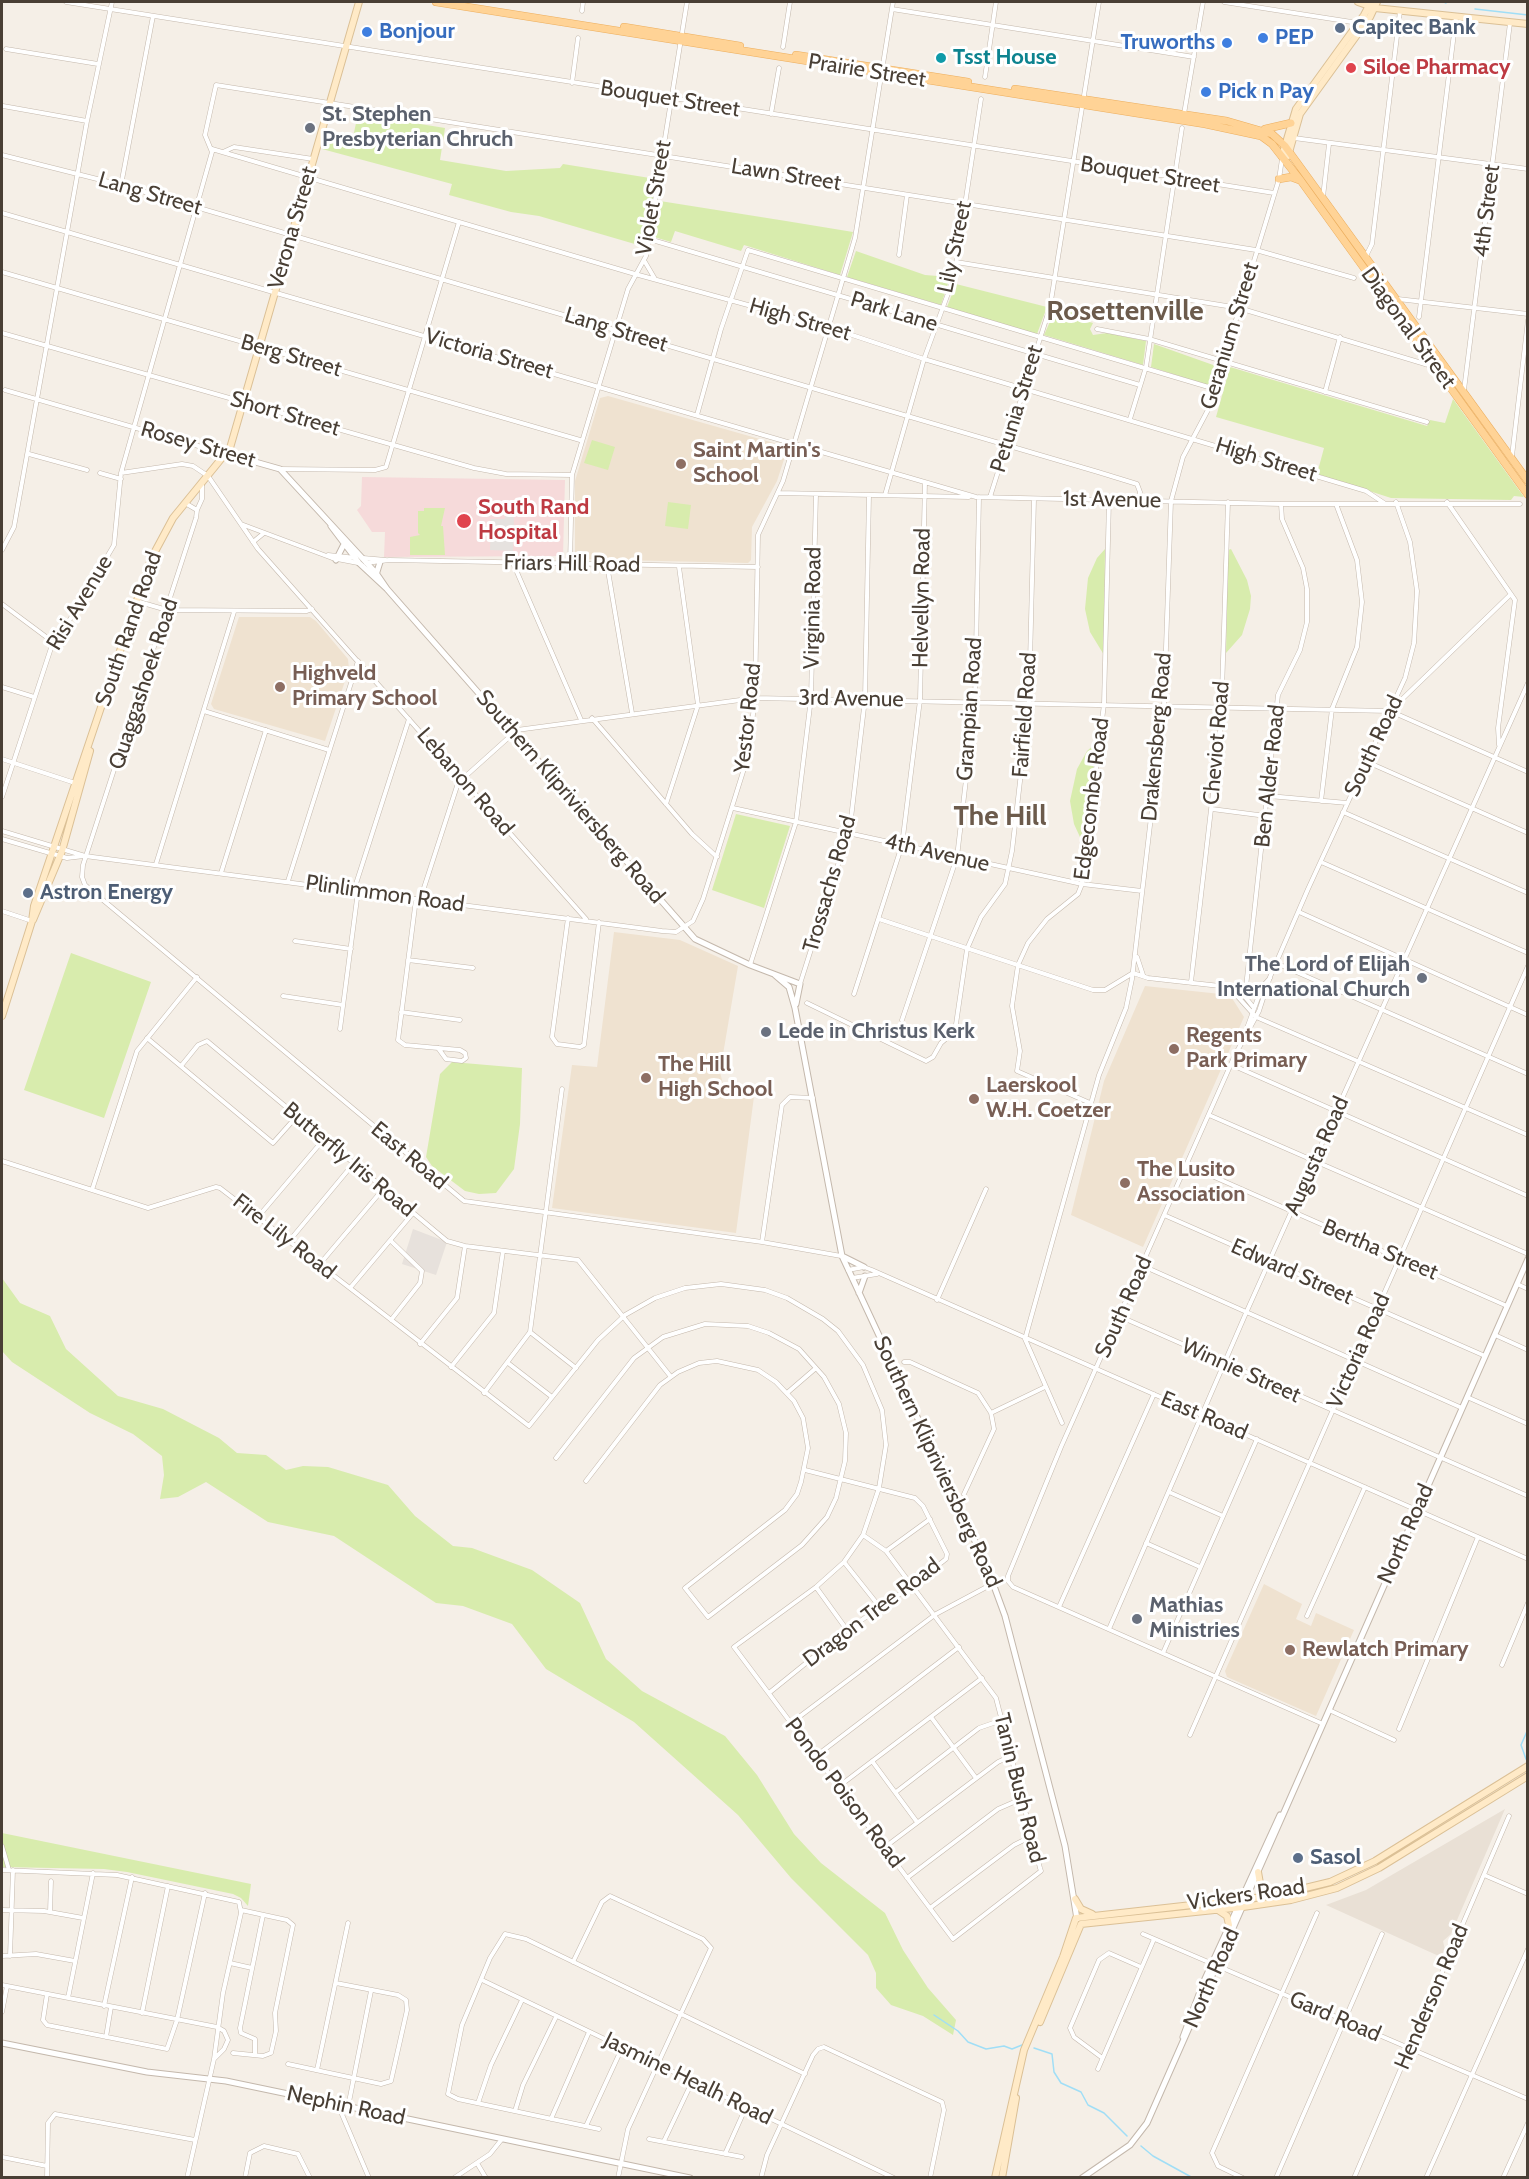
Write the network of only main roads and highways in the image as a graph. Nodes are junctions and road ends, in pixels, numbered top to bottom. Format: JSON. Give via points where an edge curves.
{"nodes":[{"id":1,"x":359,"y":2,"type":"edge"},
{"id":2,"x":436,"y":2,"type":"edge"},
{"id":3,"x":461,"y":2,"type":"edge"},
{"id":4,"x":1358,"y":2,"type":"edge"},
{"id":5,"x":1373,"y":5,"type":"edge"},
{"id":6,"x":1527,"y":24,"type":"edge"},
{"id":7,"x":681,"y":38,"type":"junction"},
{"id":8,"x":1183,"y":121,"type":"junction"},
{"id":9,"x":1291,"y":123,"type":"junction"},
{"id":10,"x":1262,"y":129,"type":"junction"},
{"id":11,"x":1290,"y":137,"type":"junction"},
{"id":12,"x":1285,"y":157,"type":"junction"},
{"id":13,"x":1279,"y":179,"type":"road end"},
{"id":14,"x":1301,"y":181,"type":"junction"},
{"id":15,"x":1363,"y":260,"type":"junction"},
{"id":16,"x":1460,"y":395,"type":"junction"},
{"id":17,"x":227,"y":454,"type":"joint"},
{"id":18,"x":1527,"y":482,"type":"edge"},
{"id":19,"x":1527,"y":495,"type":"edge"},
{"id":20,"x":79,"y":784,"type":"junction"},
{"id":21,"x":33,"y":920,"type":"junction"},
{"id":22,"x":2,"y":1016,"type":"edge"},
{"id":23,"x":1527,"y":1766,"type":"edge"},
{"id":24,"x":1527,"y":1776,"type":"edge"},
{"id":25,"x":1258,"y":1872,"type":"road end"},
{"id":26,"x":1272,"y":1896,"type":"junction"},
{"id":27,"x":1075,"y":1899,"type":"road end"},
{"id":28,"x":1218,"y":1910,"type":"junction"},
{"id":29,"x":1094,"y":1915,"type":"junction"},
{"id":30,"x":1079,"y":1921,"type":"junction"},
{"id":31,"x":1229,"y":1925,"type":"road end"},
{"id":32,"x":1003,"y":2158,"type":"junction"},
{"id":33,"x":996,"y":2178,"type":"edge"},
{"id":34,"x":1002,"y":2178,"type":"edge"}],
"edges":[{"from":1,"to":17,"type":"main road","name":"Verona Street"},
{"from":2,"to":7,"type":"main road","name":"Prairie Street"},
{"from":3,"to":7,"type":"main road","name":"Prairie Street"},
{"from":4,"to":5,"type":"main road"},
{"from":5,"to":6,"type":"main road"},
{"from":5,"to":9,"type":"main road","name":"Geranium Street","via":[[1300,102]]},
{"from":5,"to":11,"type":"main road","name":"Geranium Street","via":[[1303,110]]},
{"from":7,"to":8,"type":"main road","name":"Prairie Street"},
{"from":8,"to":10,"type":"main road","name":"Prairie Street"},
{"from":8,"to":12,"type":"main road","name":"Prairie Street","via":[[1255,134]]},
{"from":9,"to":10,"type":"main road"},
{"from":9,"to":11,"type":"main road","name":"Geranium Street"},
{"from":10,"to":12,"type":"main road","name":"Prairie Street","via":[[1276,137]]},
{"from":11,"to":12,"type":"main road","name":"Geranium Street"},
{"from":12,"to":14,"type":"main road","name":"Diagonal Street"},
{"from":12,"to":15,"type":"main road","name":"Diagonal Street","via":[[1323,199]]},
{"from":13,"to":14,"type":"main road","via":[[1291,177]]},
{"from":14,"to":15,"type":"main road","name":"Diagonal Street"},
{"from":15,"to":16,"type":"main road","name":"Diagonal Street","via":[[1436,367]]},
{"from":15,"to":16,"type":"main road","name":"Diagonal Street"},
{"from":16,"to":18,"type":"main road","name":"Diagonal Street"},
{"from":16,"to":19,"type":"main road","name":"Diagonal Street"},
{"from":17,"to":20,"type":"main road","name":"South Rand Road","via":[[184,503],[160,539],[136,601]]},
{"from":20,"to":21,"type":"main road","name":"South Rand Road","via":[[34,906]]},
{"from":20,"to":21,"type":"main road","name":"South Rand Road","via":[[61,857]]},
{"from":21,"to":22,"type":"main road","name":"South Rand Road"},
{"from":23,"to":26,"type":"main road","name":"Vickers Road","via":[[1360,1869],[1330,1882]]},
{"from":24,"to":28,"type":"main road","name":"Vickers Road","via":[[1351,1882],[1311,1895]]},
{"from":25,"to":26,"type":"main road","via":[[1261,1889]]},
{"from":26,"to":29,"type":"main road","name":"Vickers Road"},
{"from":27,"to":29,"type":"main road","via":[[1085,1912]]},
{"from":28,"to":30,"type":"main road","name":"Vickers Road"},
{"from":28,"to":31,"type":"main road","via":[[1227,1916]]},
{"from":29,"to":30,"type":"main road","name":"Vickers Road"},
{"from":30,"to":32,"type":"main road","name":"Southern Klipriviersberg Road","via":[[1027,2053]]},
{"from":32,"to":33,"type":"main road","name":"Southern Klipriviersberg Road"},
{"from":32,"to":34,"type":"main road","name":"Southern Klipriviersberg Road"}]}
